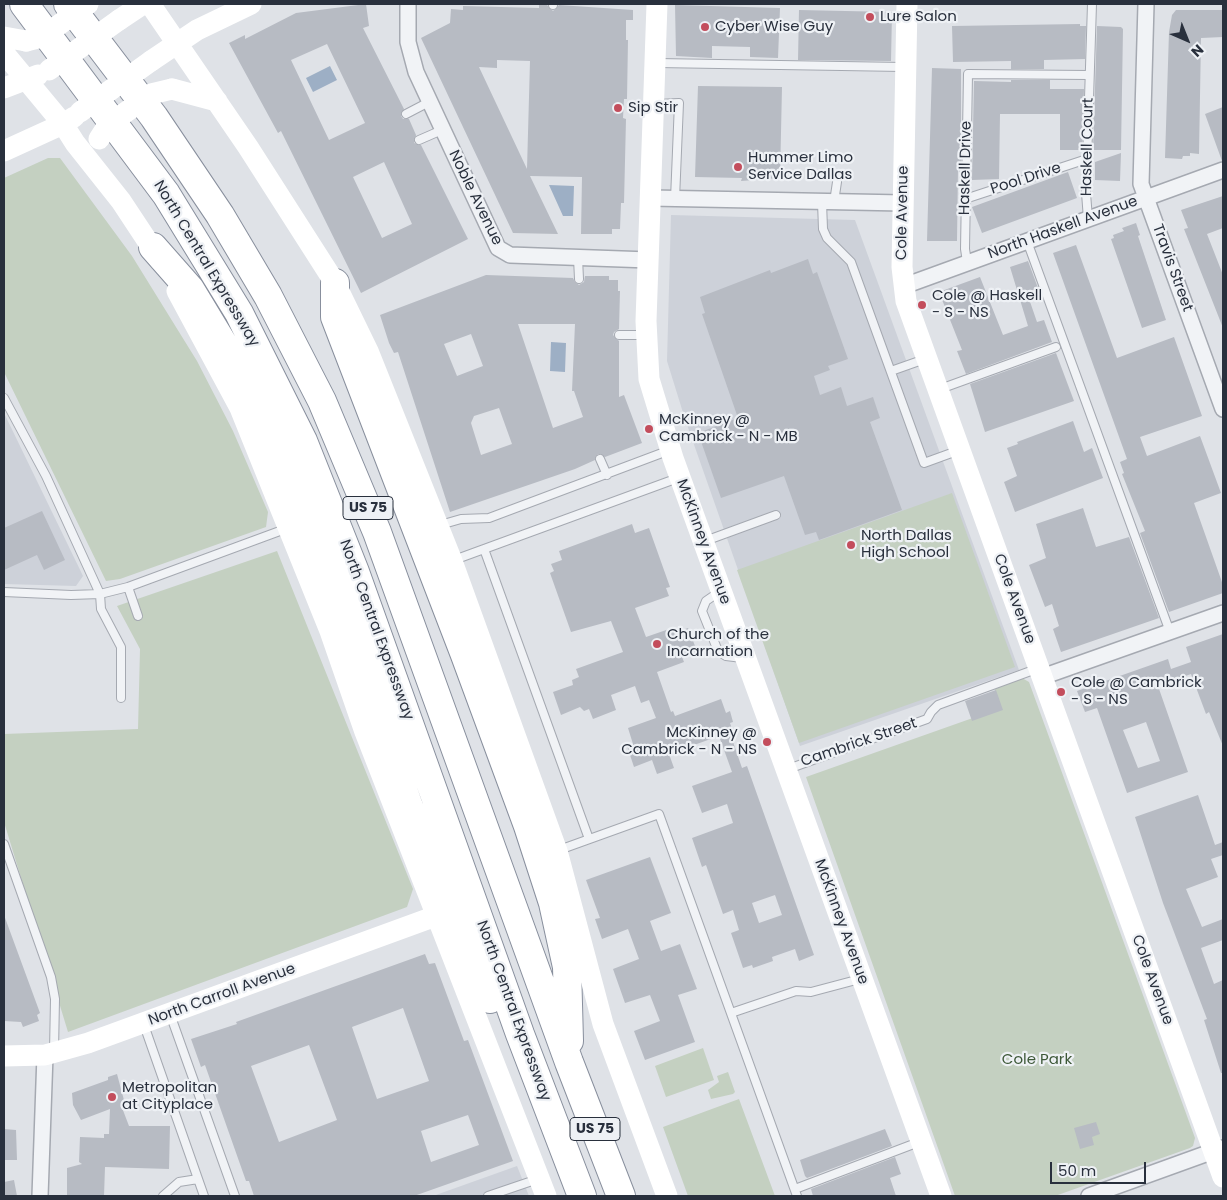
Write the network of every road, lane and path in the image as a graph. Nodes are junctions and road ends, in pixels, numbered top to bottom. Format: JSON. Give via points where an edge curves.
{"nodes":[{"id":1,"x":24,"y":4,"type":"edge"},
{"id":2,"x":68,"y":4,"type":"edge"},
{"id":3,"x":88,"y":4,"type":"edge"},
{"id":4,"x":143,"y":4,"type":"edge"},
{"id":5,"x":150,"y":4,"type":"edge"},
{"id":6,"x":251,"y":4,"type":"edge"},
{"id":7,"x":408,"y":4,"type":"edge"},
{"id":8,"x":657,"y":4,"type":"edge"},
{"id":9,"x":907,"y":4,"type":"edge"},
{"id":10,"x":1092,"y":4,"type":"edge"},
{"id":11,"x":1146,"y":4,"type":"edge"},
{"id":12,"x":4,"y":37,"type":"edge"},
{"id":13,"x":177,"y":42,"type":"junction"},
{"id":14,"x":4,"y":53,"type":"edge"},
{"id":15,"x":655,"y":63,"type":"junction"},
{"id":16,"x":905,"y":67,"type":"junction"},
{"id":17,"x":1089,"y":75,"type":"junction"},
{"id":18,"x":26,"y":79,"type":"junction"},
{"id":19,"x":4,"y":88,"type":"edge"},
{"id":20,"x":217,"y":101,"type":"junction"},
{"id":21,"x":429,"y":102,"type":"junction"},
{"id":22,"x":654,"y":104,"type":"junction"},
{"id":23,"x":406,"y":114,"type":"dead end"},
{"id":24,"x":72,"y":118,"type":"junction"},
{"id":25,"x":442,"y":130,"type":"junction"},
{"id":26,"x":419,"y":140,"type":"dead end"},
{"id":27,"x":4,"y":151,"type":"edge"},
{"id":28,"x":1087,"y":159,"type":"junction"},
{"id":29,"x":92,"y":165,"type":"junction"},
{"id":30,"x":1223,"y":170,"type":"edge"},
{"id":31,"x":837,"y":182,"type":"dead end"},
{"id":32,"x":651,"y":198,"type":"junction"},
{"id":33,"x":675,"y":198,"type":"junction"},
{"id":34,"x":1146,"y":198,"type":"junction"},
{"id":35,"x":966,"y":199,"type":"junction"},
{"id":36,"x":828,"y":202,"type":"junction"},
{"id":37,"x":903,"y":203,"type":"junction"},
{"id":38,"x":1088,"y":219,"type":"junction"},
{"id":39,"x":1027,"y":241,"type":"junction"},
{"id":40,"x":153,"y":247,"type":"junction"},
{"id":41,"x":578,"y":258,"type":"junction"},
{"id":42,"x":649,"y":260,"type":"junction"},
{"id":43,"x":968,"y":262,"type":"junction"},
{"id":44,"x":579,"y":278,"type":"dead end"},
{"id":45,"x":335,"y":283,"type":"junction"},
{"id":46,"x":904,"y":286,"type":"junction"},
{"id":47,"x":619,"y":335,"type":"dead end"},
{"id":48,"x":646,"y":335,"type":"junction"},
{"id":49,"x":1056,"y":347,"type":"dead end"},
{"id":50,"x":927,"y":359,"type":"junction"},
{"id":51,"x":891,"y":371,"type":"junction"},
{"id":52,"x":938,"y":390,"type":"junction"},
{"id":53,"x":4,"y":398,"type":"edge"},
{"id":54,"x":1223,"y":409,"type":"edge"},
{"id":55,"x":670,"y":450,"type":"junction"},
{"id":56,"x":960,"y":450,"type":"junction"},
{"id":57,"x":600,"y":458,"type":"dead end"},
{"id":58,"x":607,"y":475,"type":"junction"},
{"id":59,"x":680,"y":478,"type":"junction"},
{"id":60,"x":776,"y":515,"type":"dead end"},
{"id":61,"x":438,"y":526,"type":"junction"},
{"id":62,"x":288,"y":528,"type":"junction"},
{"id":63,"x":703,"y":542,"type":"junction"},
{"id":64,"x":484,"y":549,"type":"junction"},
{"id":65,"x":452,"y":561,"type":"junction"},
{"id":66,"x":128,"y":587,"type":"junction"},
{"id":67,"x":4,"y":592,"type":"edge"},
{"id":68,"x":100,"y":594,"type":"junction"},
{"id":69,"x":1223,"y":613,"type":"edge"},
{"id":70,"x":138,"y":616,"type":"dead end"},
{"id":71,"x":1170,"y":632,"type":"junction"},
{"id":72,"x":1041,"y":673,"type":"junction"},
{"id":73,"x":121,"y":698,"type":"dead end"},
{"id":74,"x":786,"y":770,"type":"junction"},
{"id":75,"x":589,"y":839,"type":"junction"},
{"id":76,"x":4,"y":844,"type":"edge"},
{"id":77,"x":557,"y":851,"type":"junction"},
{"id":78,"x":436,"y":916,"type":"junction"},
{"id":79,"x":862,"y":978,"type":"junction"},
{"id":80,"x":731,"y":1013,"type":"junction"},
{"id":81,"x":170,"y":1014,"type":"junction"},
{"id":82,"x":143,"y":1023,"type":"junction"},
{"id":83,"x":520,"y":1034,"type":"junction"},
{"id":84,"x":49,"y":1054,"type":"junction"},
{"id":85,"x":4,"y":1056,"type":"edge"},
{"id":86,"x":569,"y":1062,"type":"junction"},
{"id":87,"x":921,"y":1141,"type":"junction"},
{"id":88,"x":1219,"y":1149,"type":"edge"},
{"id":89,"x":1223,"y":1176,"type":"edge"},
{"id":90,"x":198,"y":1179,"type":"junction"},
{"id":91,"x":543,"y":1187,"type":"edge"},
{"id":92,"x":796,"y":1193,"type":"edge"},
{"id":93,"x":40,"y":1196,"type":"edge"},
{"id":94,"x":164,"y":1196,"type":"edge"},
{"id":95,"x":204,"y":1196,"type":"edge"},
{"id":96,"x":235,"y":1196,"type":"edge"},
{"id":97,"x":488,"y":1196,"type":"edge"},
{"id":98,"x":582,"y":1196,"type":"edge"},
{"id":99,"x":621,"y":1196,"type":"edge"},
{"id":100,"x":667,"y":1196,"type":"edge"},
{"id":101,"x":941,"y":1196,"type":"edge"},
{"id":102,"x":1090,"y":1196,"type":"edge"}],
"edges":[{"from":1,"to":83,"type":"highway","name":"North Central Expressway","number":"US 75","via":[[166,194],[239,313],[272,376],[303,441],[355,572]]},
{"from":2,"to":86,"type":"highway","number":"US 75","via":[[212,202],[268,296],[318,394],[374,524]]},
{"from":3,"to":12,"type":"street","bridge":true,"via":[[42,37],[26,41]]},
{"from":4,"to":18,"type":"street","bridge":true,"via":[[49,70]]},
{"from":5,"to":13,"type":"street"},
{"from":6,"to":13,"type":"street"},
{"from":7,"to":21,"type":"street","name":"Noble Avenue","via":[[410,53]]},
{"from":8,"to":15,"type":"street","name":"McKinney Avenue"},
{"from":9,"to":16,"type":"street","name":"Cole Avenue"},
{"from":10,"to":17,"type":"lane","name":"Haskell Court"},
{"from":11,"to":34,"type":"street","name":"Travis Street","via":[[1141,184]]},
{"from":13,"to":20,"type":"street"},
{"from":13,"to":24,"type":"street","bridge":true},
{"from":14,"to":18,"type":"street"},
{"from":15,"to":16,"type":"lane"},
{"from":15,"to":22,"type":"street","name":"McKinney Avenue"},
{"from":16,"to":37,"type":"street","name":"Cole Avenue"},
{"from":17,"to":28,"type":"lane","name":"Haskell Court"},
{"from":17,"to":35,"type":"lane","name":"Haskell Drive","via":[[968,74]]},
{"from":18,"to":19,"type":"street"},
{"from":18,"to":24,"type":"street"},
{"from":20,"to":29,"type":"street","bridge":true,"via":[[172,89],[151,94],[108,125],[99,139]]},
{"from":20,"to":45,"type":"street"},
{"from":21,"to":23,"type":"lane"},
{"from":21,"to":25,"type":"street","name":"Noble Avenue"},
{"from":22,"to":32,"type":"street","name":"McKinney Avenue"},
{"from":22,"to":33,"type":"lane","via":[[679,103]]},
{"from":24,"to":27,"type":"street"},
{"from":24,"to":29,"type":"street"},
{"from":25,"to":26,"type":"lane"},
{"from":25,"to":41,"type":"street","name":"Noble Avenue","via":[[501,252]]},
{"from":28,"to":35,"type":"lane","name":"Pool Drive"},
{"from":28,"to":38,"type":"lane","name":"Haskell Court"},
{"from":29,"to":40,"type":"street"},
{"from":30,"to":34,"type":"street","name":"North Haskell Avenue"},
{"from":31,"to":36,"type":"lane"},
{"from":32,"to":33,"type":"street"},
{"from":32,"to":42,"type":"street","name":"McKinney Avenue"},
{"from":33,"to":36,"type":"street"},
{"from":34,"to":38,"type":"street","name":"North Haskell Avenue"},
{"from":34,"to":54,"type":"street","name":"Travis Street"},
{"from":35,"to":43,"type":"lane","name":"Haskell Drive","via":[[964,249]]},
{"from":36,"to":37,"type":"street"},
{"from":36,"to":51,"type":"lane","via":[[823,230],[851,262]]},
{"from":37,"to":46,"type":"street","name":"Cole Avenue"},
{"from":38,"to":39,"type":"street","name":"North Haskell Avenue"},
{"from":39,"to":43,"type":"street","name":"North Haskell Avenue"},
{"from":39,"to":71,"type":"lane"},
{"from":40,"to":62,"type":"street","via":[[240,408]]},
{"from":40,"to":83,"type":"highway","via":[[190,289],[259,410],[298,498],[409,807],[488,997]]},
{"from":41,"to":42,"type":"street","name":"Noble Avenue"},
{"from":41,"to":44,"type":"lane"},
{"from":42,"to":48,"type":"street","name":"McKinney Avenue"},
{"from":43,"to":46,"type":"street","name":"North Haskell Avenue"},
{"from":45,"to":61,"type":"street","via":[[375,368]]},
{"from":45,"to":86,"type":"highway","via":[[335,317],[465,655],[553,903],[567,967]]},
{"from":46,"to":50,"type":"street","name":"Cole Avenue","via":[[906,301]]},
{"from":47,"to":48,"type":"lane"},
{"from":48,"to":55,"type":"street","name":"McKinney Avenue","via":[[649,379]]},
{"from":49,"to":52,"type":"lane"},
{"from":50,"to":51,"type":"lane"},
{"from":50,"to":52,"type":"street","name":"Cole Avenue"},
{"from":51,"to":56,"type":"lane","via":[[924,463]]},
{"from":52,"to":56,"type":"street","name":"Cole Avenue"},
{"from":53,"to":68,"type":"lane","via":[[46,476]]},
{"from":55,"to":58,"type":"lane"},
{"from":55,"to":59,"type":"street","name":"McKinney Avenue"},
{"from":56,"to":72,"type":"street","name":"Cole Avenue"},
{"from":57,"to":58,"type":"lane"},
{"from":58,"to":61,"type":"lane","via":[[490,518],[461,519]]},
{"from":59,"to":63,"type":"street","name":"McKinney Avenue"},
{"from":59,"to":64,"type":"lane"},
{"from":60,"to":63,"type":"lane"},
{"from":61,"to":65,"type":"street"},
{"from":62,"to":66,"type":"lane"},
{"from":62,"to":78,"type":"street","via":[[330,631],[362,733]]},
{"from":63,"to":74,"type":"street","name":"McKinney Avenue"},
{"from":64,"to":65,"type":"lane"},
{"from":64,"to":75,"type":"lane"},
{"from":65,"to":77,"type":"street"},
{"from":66,"to":68,"type":"lane"},
{"from":66,"to":70,"type":"lane"},
{"from":67,"to":68,"type":"lane"},
{"from":68,"to":73,"type":"lane","via":[[101,609],[121,647]]},
{"from":69,"to":71,"type":"street","name":"Cambrick Street"},
{"from":71,"to":72,"type":"street","name":"Cambrick Street"},
{"from":72,"to":74,"type":"lane","name":"Cambrick Street","via":[[938,705],[928,719]]},
{"from":72,"to":88,"type":"street","name":"Cole Avenue"},
{"from":74,"to":79,"type":"street","name":"McKinney Avenue"},
{"from":75,"to":77,"type":"lane"},
{"from":75,"to":80,"type":"lane","via":[[659,814]]},
{"from":76,"to":84,"type":"lane","via":[[51,977],[54,999]]},
{"from":77,"to":100,"type":"street","via":[[603,1024]]},
{"from":78,"to":81,"type":"street","name":"North Carroll Avenue"},
{"from":78,"to":91,"type":"street"},
{"from":79,"to":80,"type":"lane","via":[[811,992],[796,990]]},
{"from":79,"to":87,"type":"street","name":"McKinney Avenue"},
{"from":80,"to":92,"type":"lane"},
{"from":81,"to":82,"type":"street","name":"North Carroll Avenue"},
{"from":81,"to":96,"type":"lane"},
{"from":82,"to":84,"type":"street","name":"North Carroll Avenue"},
{"from":82,"to":90,"type":"lane"},
{"from":83,"to":98,"type":"highway","name":"North Central Expressway","number":"US 75"},
{"from":84,"to":85,"type":"street","name":"North Carroll Avenue"},
{"from":84,"to":93,"type":"street"},
{"from":86,"to":99,"type":"highway","number":"US 75"},
{"from":87,"to":92,"type":"lane"},
{"from":87,"to":101,"type":"street","name":"McKinney Avenue"},
{"from":88,"to":89,"type":"street","name":"Cole Avenue"},
{"from":88,"to":102,"type":"street"},
{"from":90,"to":94,"type":"lane","via":[[179,1182]]},
{"from":90,"to":95,"type":"lane"},
{"from":91,"to":97,"type":"lane"}]}
